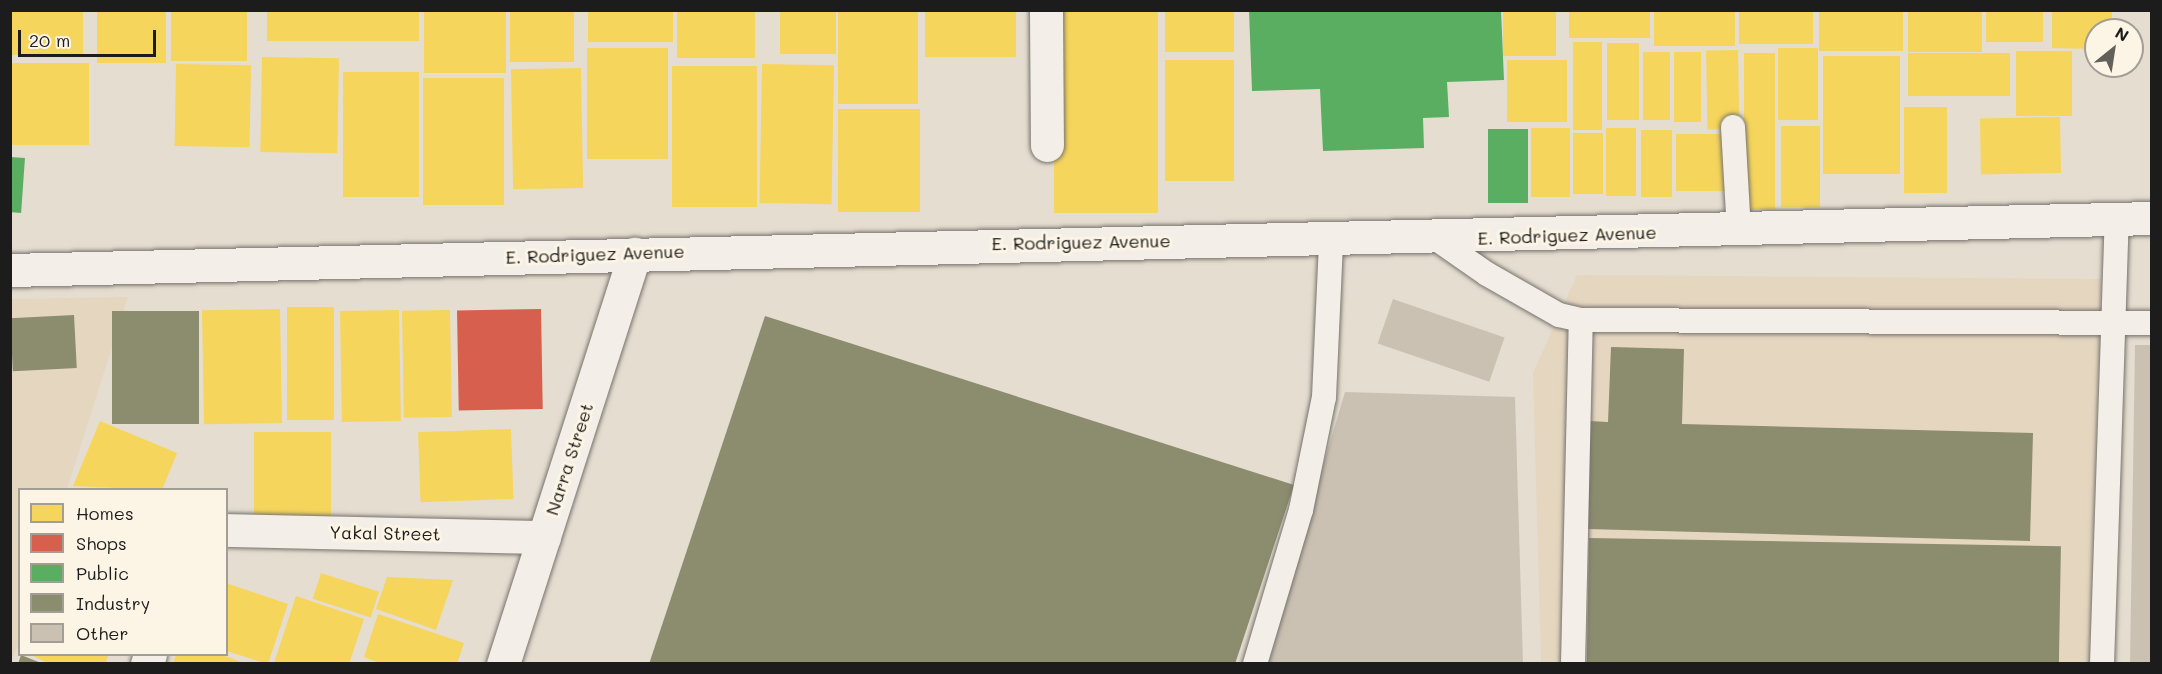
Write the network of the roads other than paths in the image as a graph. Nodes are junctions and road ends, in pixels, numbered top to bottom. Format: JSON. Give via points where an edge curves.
{"nodes":[{"id":1,"x":1046,"y":10,"type":"edge"},
{"id":2,"x":1734,"y":127,"type":"dead end"},
{"id":3,"x":1047,"y":145,"type":"dead end"},
{"id":4,"x":2151,"y":218,"type":"edge"},
{"id":5,"x":2117,"y":219,"type":"junction"},
{"id":6,"x":1739,"y":230,"type":"junction"},
{"id":7,"x":1435,"y":238,"type":"junction"},
{"id":8,"x":1331,"y":240,"type":"junction"},
{"id":9,"x":635,"y":254,"type":"junction"},
{"id":10,"x":10,"y":270,"type":"edge"},
{"id":11,"x":1581,"y":320,"type":"junction"},
{"id":12,"x":2116,"y":322,"type":"junction"},
{"id":13,"x":2151,"y":322,"type":"edge"},
{"id":14,"x":228,"y":530,"type":"edge"},
{"id":15,"x":544,"y":537,"type":"junction"},
{"id":16,"x":503,"y":663,"type":"edge"},
{"id":17,"x":1255,"y":663,"type":"edge"},
{"id":18,"x":1573,"y":663,"type":"edge"},
{"id":19,"x":2102,"y":663,"type":"edge"}],
"edges":[{"from":1,"to":3,"type":"street"},
{"from":2,"to":6,"type":"lane"},
{"from":4,"to":5,"type":"street","name":"E. Rodriguez Avenue"},
{"from":5,"to":6,"type":"street","name":"E. Rodriguez Avenue"},
{"from":5,"to":12,"type":"lane"},
{"from":6,"to":7,"type":"street","name":"E. Rodriguez Avenue"},
{"from":7,"to":8,"type":"street","name":"E. Rodriguez Avenue"},
{"from":7,"to":11,"type":"lane","via":[[1559,315]]},
{"from":8,"to":9,"type":"street","name":"E. Rodriguez Avenue","via":[[1038,241]]},
{"from":8,"to":17,"type":"lane","via":[[1324,397],[1301,510]]},
{"from":9,"to":10,"type":"street","name":"E. Rodriguez Avenue"},
{"from":9,"to":15,"type":"street","name":"Narra Street"},
{"from":11,"to":12,"type":"lane"},
{"from":11,"to":18,"type":"lane"},
{"from":12,"to":13,"type":"lane"},
{"from":12,"to":19,"type":"lane"},
{"from":14,"to":15,"type":"street","name":"Yakal Street"},
{"from":15,"to":16,"type":"street","name":"Narra Street"}]}
